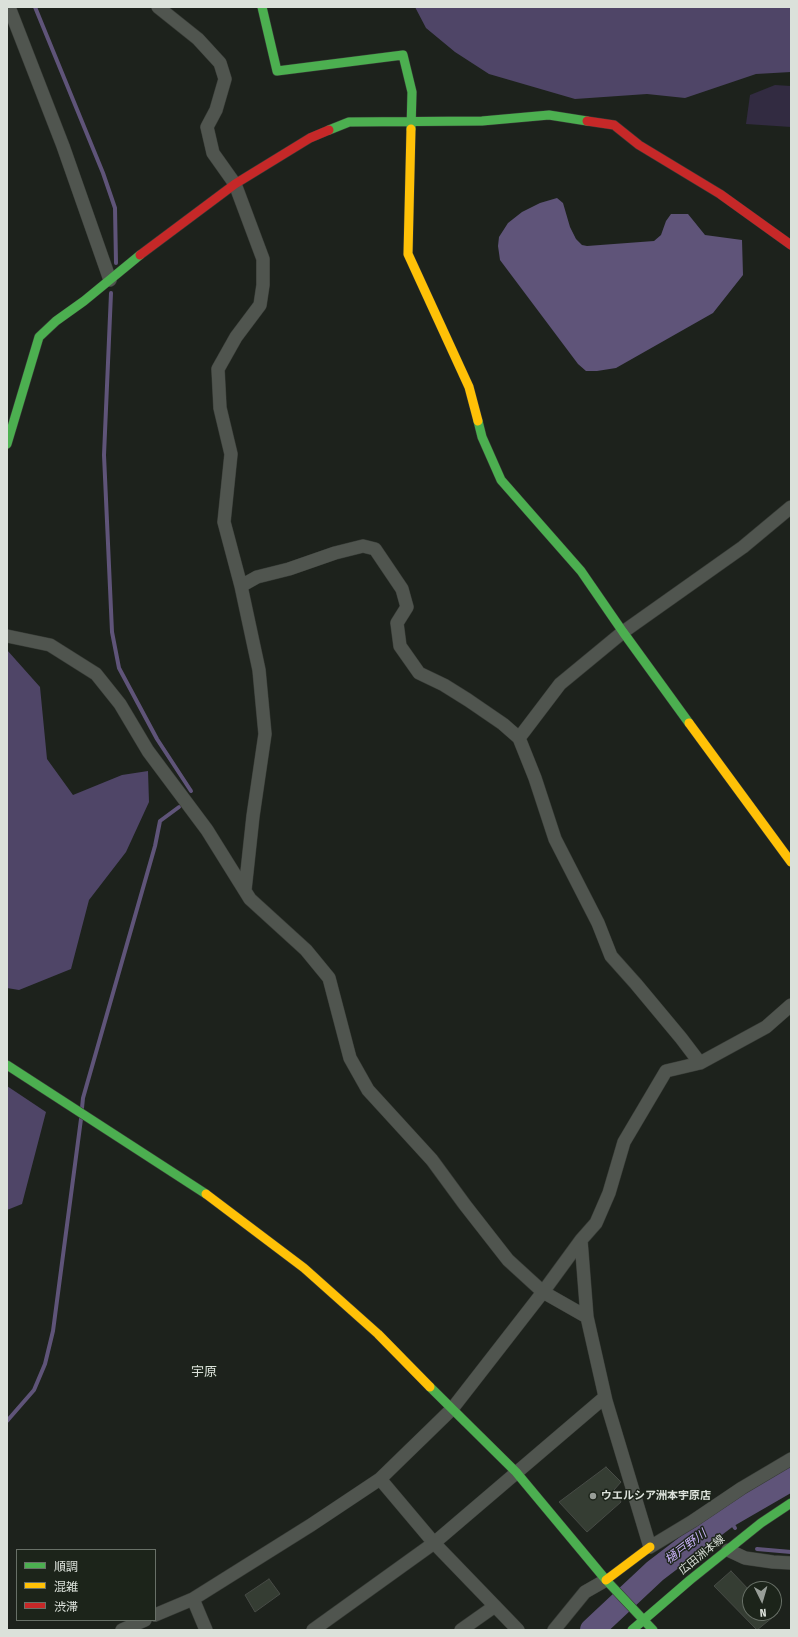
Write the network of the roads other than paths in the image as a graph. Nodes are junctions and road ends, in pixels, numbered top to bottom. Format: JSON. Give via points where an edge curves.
{"nodes":[{"id":1,"x":9,"y":7,"type":"edge"},
{"id":2,"x":158,"y":7,"type":"edge"},
{"id":3,"x":262,"y":7,"type":"edge"},
{"id":4,"x":411,"y":122,"type":"junction"},
{"id":5,"x":235,"y":184,"type":"junction"},
{"id":6,"x":791,"y":245,"type":"edge"},
{"id":7,"x":110,"y":280,"type":"junction"},
{"id":8,"x":7,"y":444,"type":"edge"},
{"id":9,"x":791,"y":507,"type":"edge"},
{"id":10,"x":241,"y":586,"type":"junction"},
{"id":11,"x":623,"y":632,"type":"junction"},
{"id":12,"x":7,"y":636,"type":"edge"},
{"id":13,"x":519,"y":738,"type":"junction"},
{"id":14,"x":791,"y":862,"type":"edge"},
{"id":15,"x":245,"y":890,"type":"junction"},
{"id":16,"x":791,"y":1005,"type":"edge"},
{"id":17,"x":700,"y":1063,"type":"junction"},
{"id":18,"x":7,"y":1065,"type":"edge"},
{"id":19,"x":581,"y":1240,"type":"junction"},
{"id":20,"x":543,"y":1292,"type":"junction"},
{"id":21,"x":587,"y":1317,"type":"junction"},
{"id":22,"x":605,"y":1397,"type":"junction"},
{"id":23,"x":452,"y":1409,"type":"junction"},
{"id":24,"x":791,"y":1459,"type":"edge"},
{"id":25,"x":516,"y":1472,"type":"junction"},
{"id":26,"x":380,"y":1479,"type":"junction"},
{"id":27,"x":791,"y":1504,"type":"edge"},
{"id":28,"x":434,"y":1543,"type":"junction"},
{"id":29,"x":650,"y":1547,"type":"junction"},
{"id":30,"x":728,"y":1550,"type":"junction"},
{"id":31,"x":791,"y":1563,"type":"edge"},
{"id":32,"x":606,"y":1580,"type":"junction"},
{"id":33,"x":193,"y":1599,"type":"junction"},
{"id":34,"x":495,"y":1606,"type":"junction"},
{"id":35,"x":156,"y":1616,"type":"edge"},
{"id":36,"x":643,"y":1619,"type":"junction"},
{"id":37,"x":143,"y":1621,"type":"edge"},
{"id":38,"x":122,"y":1630,"type":"edge"},
{"id":39,"x":206,"y":1630,"type":"edge"},
{"id":40,"x":313,"y":1630,"type":"edge"},
{"id":41,"x":461,"y":1630,"type":"edge"},
{"id":42,"x":518,"y":1630,"type":"edge"},
{"id":43,"x":554,"y":1630,"type":"edge"},
{"id":44,"x":632,"y":1630,"type":"edge"},
{"id":45,"x":652,"y":1630,"type":"edge"}],
"edges":[{"from":1,"to":7,"type":"street","via":[[63,146]]},
{"from":2,"to":5,"type":"street","via":[[198,39],[220,63],[225,79],[208,127],[213,153]]},
{"from":3,"to":4,"type":"street","via":[[277,71],[403,56],[412,92]]},
{"from":4,"to":5,"type":"street","via":[[349,122],[310,138]]},
{"from":4,"to":6,"type":"street","via":[[482,121],[549,114],[614,125],[639,145],[720,194]]},
{"from":4,"to":11,"type":"street","via":[[408,254],[469,387],[482,437],[501,480],[581,571]]},
{"from":5,"to":7,"type":"street"},
{"from":5,"to":10,"type":"street","via":[[263,259],[260,304],[218,368],[220,408],[231,454],[224,522]]},
{"from":7,"to":8,"type":"street","via":[[56,321],[40,337]]},
{"from":9,"to":11,"type":"street","via":[[743,547]]},
{"from":10,"to":13,"type":"street","via":[[257,577],[335,553],[364,546],[375,549],[402,588],[407,607],[397,623],[400,646],[418,673],[468,700]]},
{"from":10,"to":15,"type":"street","via":[[259,670],[265,734]]},
{"from":11,"to":13,"type":"street","via":[[560,684]]},
{"from":11,"to":14,"type":"street"},
{"from":12,"to":15,"type":"street","via":[[50,645],[96,674],[120,704],[148,751],[207,830]]},
{"from":13,"to":17,"type":"street","via":[[555,839],[598,923],[611,956]]},
{"from":15,"to":20,"type":"street","via":[[250,899],[306,950],[329,978],[350,1058],[368,1090],[432,1160],[508,1260]]},
{"from":16,"to":17,"type":"street","via":[[766,1027]]},
{"from":17,"to":19,"type":"street","via":[[666,1071],[624,1142],[609,1193],[596,1223]]},
{"from":18,"to":23,"type":"street","via":[[213,1199],[304,1268],[378,1334]]},
{"from":19,"to":20,"type":"street"},
{"from":19,"to":21,"type":"street"},
{"from":20,"to":21,"type":"street"},
{"from":20,"to":23,"type":"street"},
{"from":21,"to":22,"type":"street"},
{"from":22,"to":25,"type":"street"},
{"from":22,"to":29,"type":"street"},
{"from":23,"to":25,"type":"street"},
{"from":23,"to":26,"type":"street"},
{"from":24,"to":29,"type":"street"},
{"from":25,"to":28,"type":"street"},
{"from":25,"to":32,"type":"street"},
{"from":26,"to":28,"type":"street"},
{"from":26,"to":33,"type":"street"},
{"from":27,"to":30,"type":"street","name":"広田洲本線","via":[[761,1523]]},
{"from":28,"to":34,"type":"street"},
{"from":28,"to":40,"type":"street"},
{"from":29,"to":32,"type":"street"},
{"from":30,"to":31,"type":"street","via":[[745,1558]]},
{"from":30,"to":36,"type":"street","name":"広田洲本線"},
{"from":32,"to":36,"type":"street"},
{"from":32,"to":43,"type":"street","via":[[585,1592]]},
{"from":33,"to":35,"type":"street"},
{"from":33,"to":39,"type":"street"},
{"from":34,"to":41,"type":"street"},
{"from":34,"to":42,"type":"street"},
{"from":36,"to":44,"type":"street","name":"広田洲本線"},
{"from":36,"to":45,"type":"street"},
{"from":37,"to":38,"type":"street"}]}
